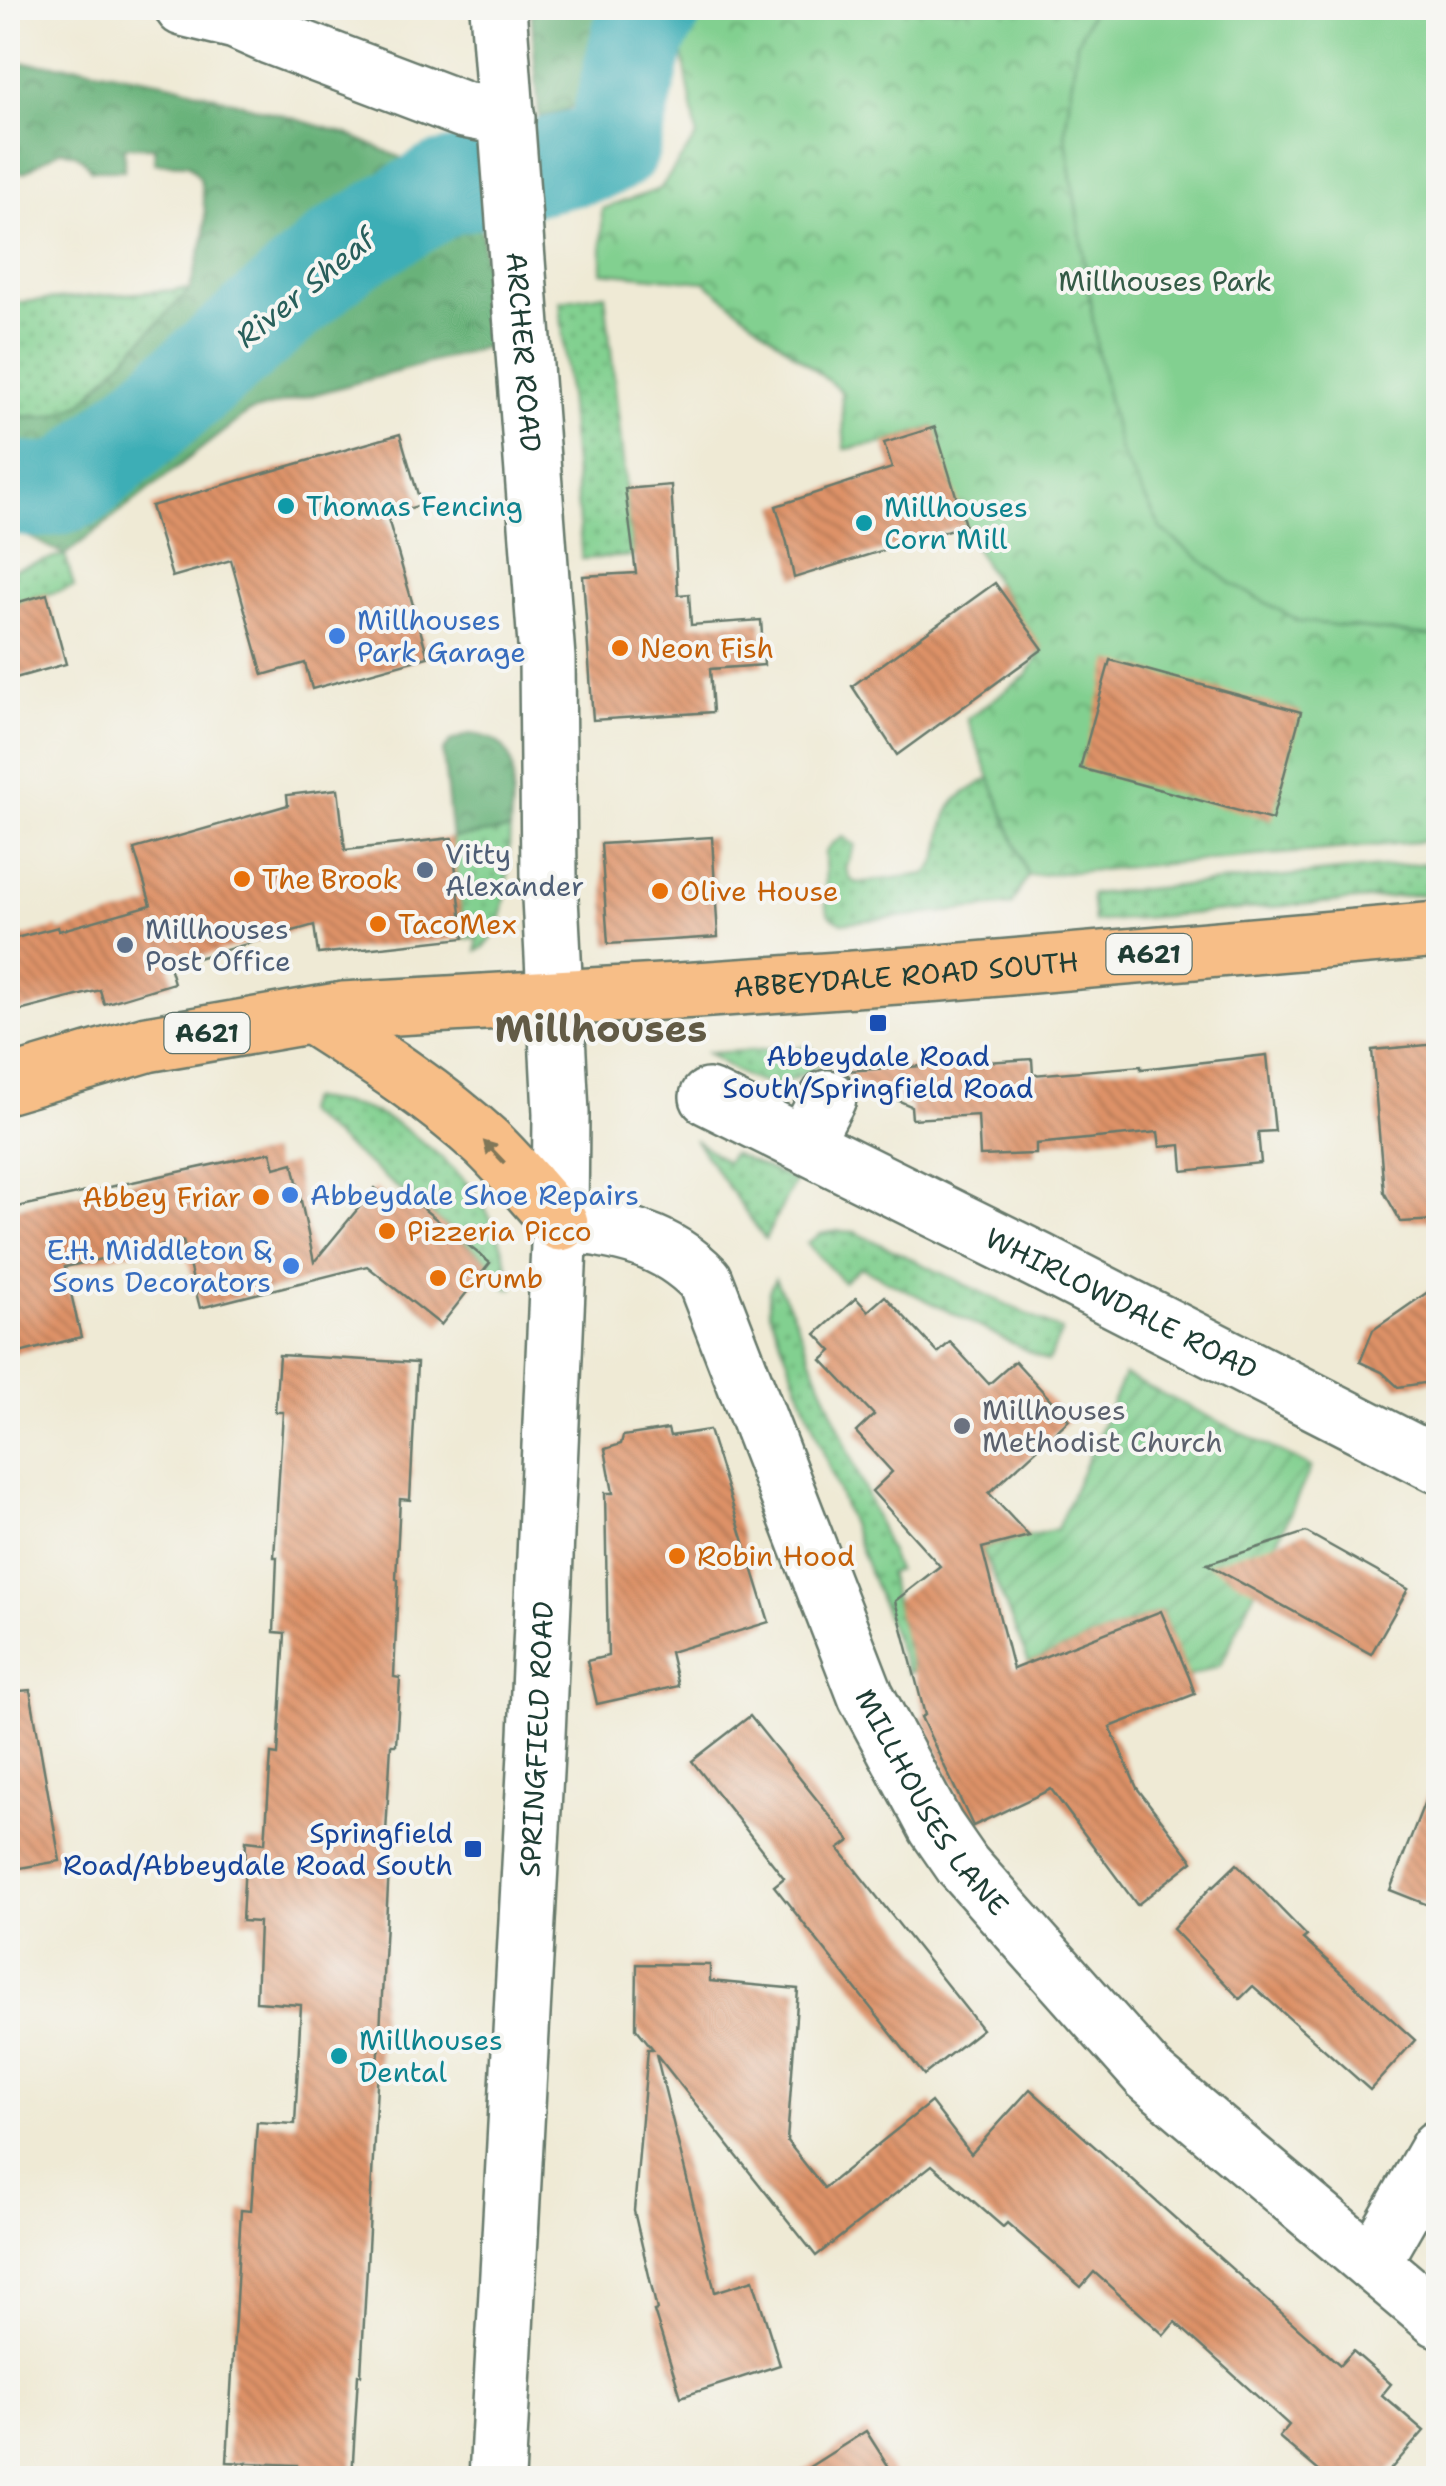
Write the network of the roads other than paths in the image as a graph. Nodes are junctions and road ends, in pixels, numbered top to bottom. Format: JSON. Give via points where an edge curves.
{"nodes":[{"id":1,"x":183,"y":8,"type":"edge"},
{"id":2,"x":498,"y":8,"type":"edge"},
{"id":3,"x":507,"y":136,"type":"junction"},
{"id":4,"x":1438,"y":930,"type":"edge"},
{"id":5,"x":554,"y":999,"type":"junction"},
{"id":6,"x":311,"y":1016,"type":"junction"},
{"id":7,"x":8,"y":1085,"type":"edge"},
{"id":8,"x":708,"y":1097,"type":"dead end"},
{"id":9,"x":560,"y":1224,"type":"junction"},
{"id":10,"x":1438,"y":1466,"type":"edge"},
{"id":11,"x":1438,"y":2148,"type":"edge"},
{"id":12,"x":1372,"y":2264,"type":"junction"},
{"id":13,"x":1438,"y":2319,"type":"edge"},
{"id":14,"x":498,"y":2478,"type":"edge"}],
"edges":[{"from":1,"to":3,"type":"street","via":[[236,21],[464,110]]},
{"from":2,"to":3,"type":"street","name":"ARCHER ROAD"},
{"from":3,"to":5,"type":"street","name":"ARCHER ROAD","via":[[547,658]]},
{"from":4,"to":5,"type":"main road","name":"ABBEYDALE ROAD SOUTH","number":"A621"},
{"from":5,"to":6,"type":"main road","number":"A621"},
{"from":5,"to":9,"type":"street","name":"SPRINGFIELD ROAD"},
{"from":6,"to":7,"type":"main road","number":"A621","via":[[147,1044]]},
{"from":9,"to":6,"type":"main road","one_way":true,"via":[[437,1101]]},
{"from":8,"to":10,"type":"street","name":"WHIRLOWDALE ROAD","via":[[816,1121]]},
{"from":9,"to":12,"type":"street","name":"MILLHOUSES LANE","via":[[652,1242],[705,1280],[854,1666],[963,1866],[1150,2075]]},
{"from":9,"to":14,"type":"street","name":"SPRINGFIELD ROAD"},
{"from":11,"to":12,"type":"street"},
{"from":12,"to":13,"type":"street","name":"MILLHOUSES LANE"}]}
